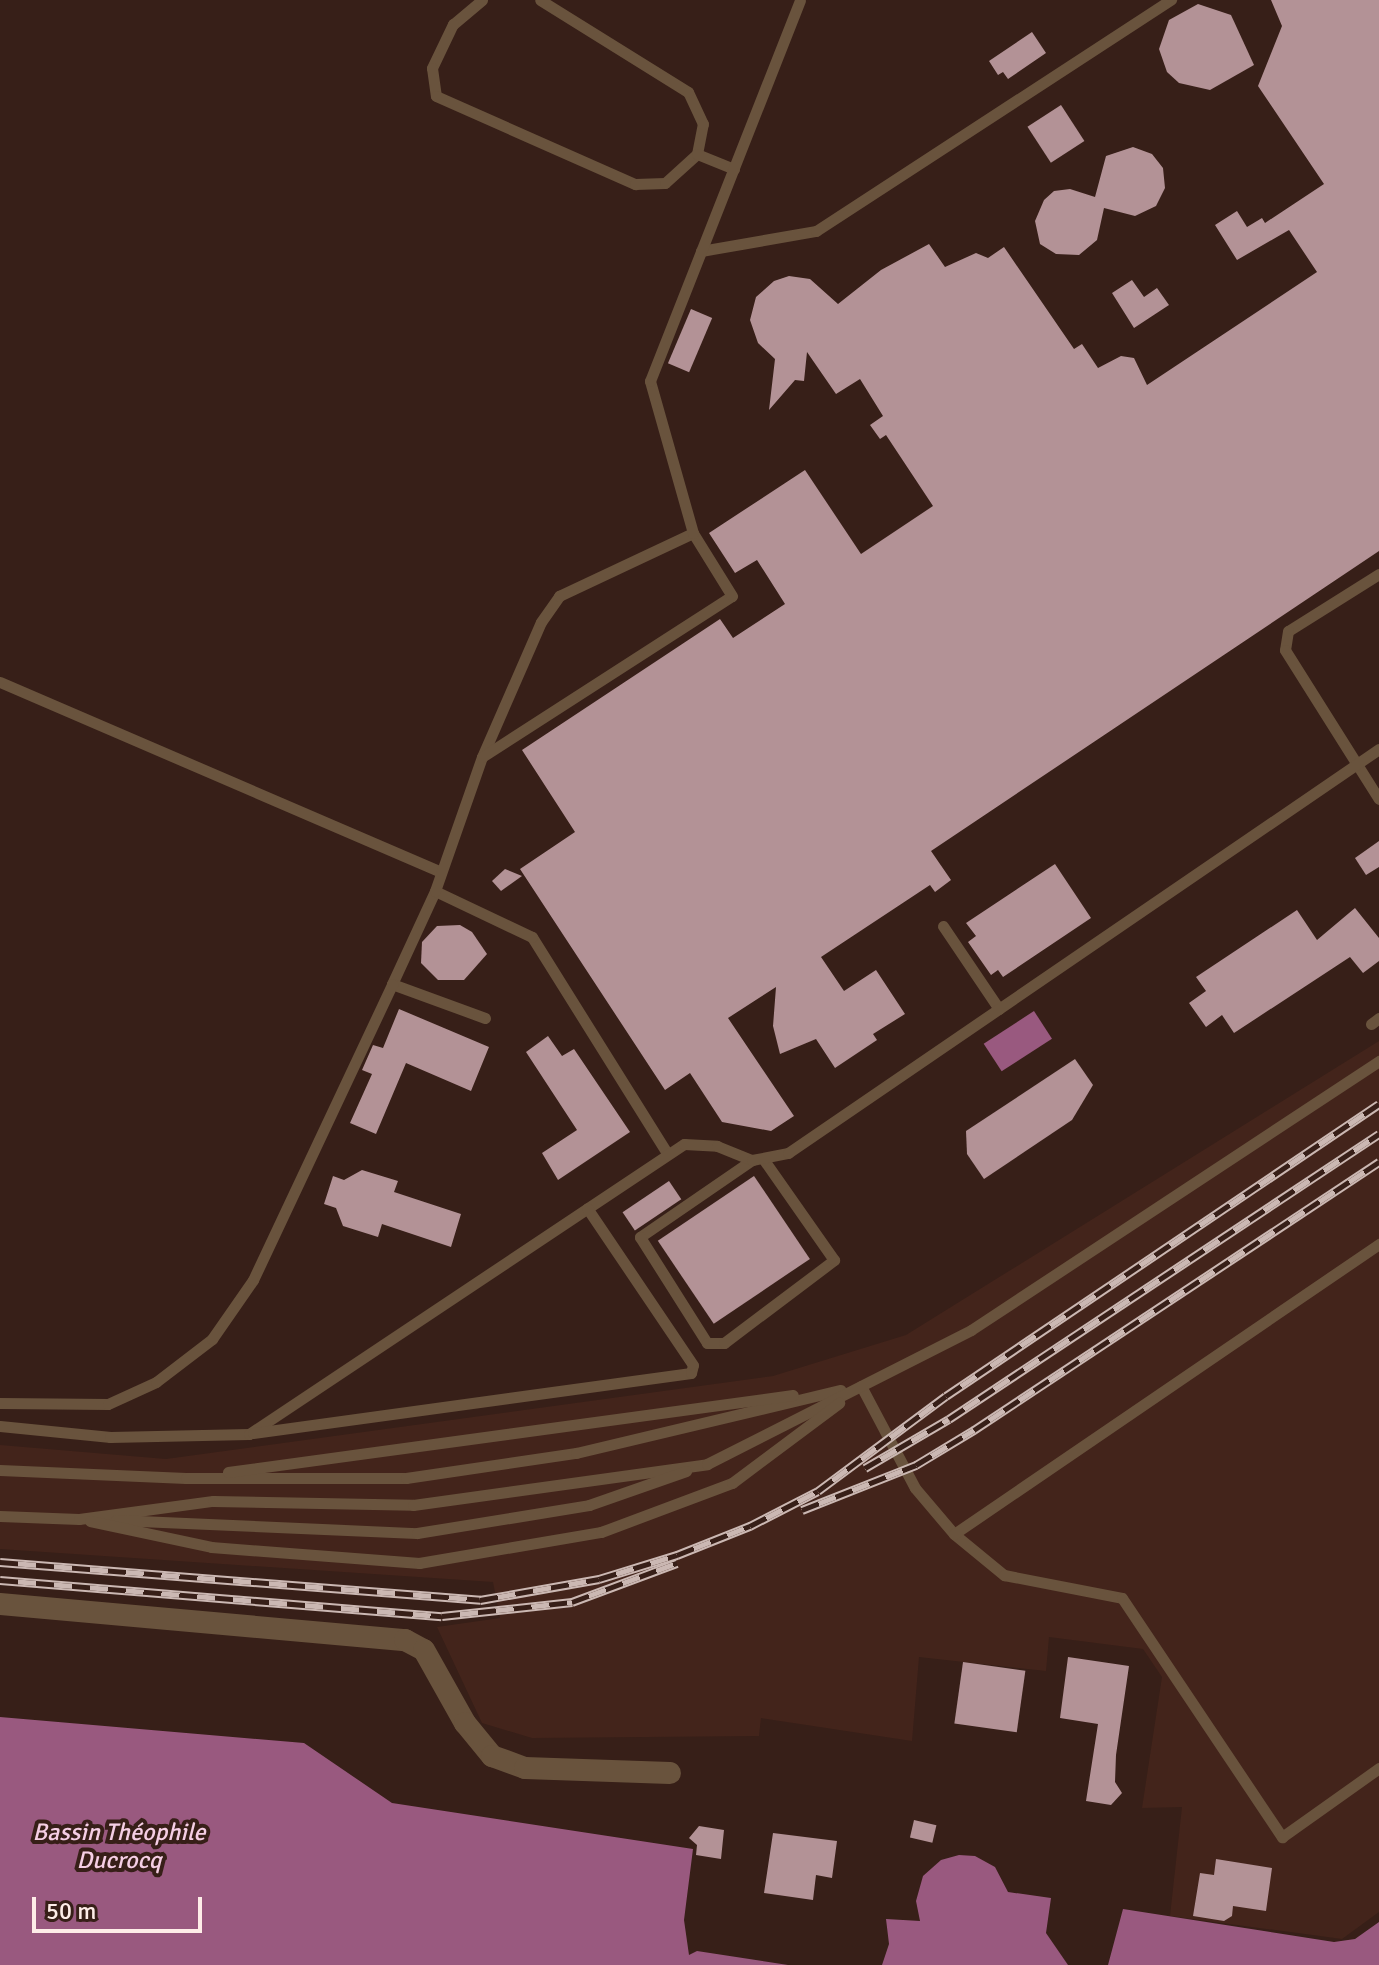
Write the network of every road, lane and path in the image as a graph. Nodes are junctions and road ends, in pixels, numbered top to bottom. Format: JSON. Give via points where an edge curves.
{"nodes":[{"id":1,"x":482,"y":0,"type":"edge"},
{"id":2,"x":540,"y":0,"type":"edge"},
{"id":3,"x":800,"y":0,"type":"edge"},
{"id":4,"x":1171,"y":0,"type":"edge"},
{"id":5,"x":697,"y":154,"type":"junction"},
{"id":6,"x":734,"y":169,"type":"junction"},
{"id":7,"x":701,"y":251,"type":"junction"},
{"id":8,"x":693,"y":533,"type":"junction"},
{"id":9,"x":1379,"y":574,"type":"edge"},
{"id":10,"x":0,"y":682,"type":"edge"},
{"id":11,"x":1379,"y":749,"type":"edge"},
{"id":12,"x":482,"y":757,"type":"junction"},
{"id":13,"x":1356,"y":764,"type":"junction"},
{"id":14,"x":1379,"y":799,"type":"edge"},
{"id":15,"x":441,"y":872,"type":"junction"},
{"id":16,"x":435,"y":891,"type":"junction"},
{"id":17,"x":943,"y":926,"type":"dead end"},
{"id":18,"x":392,"y":984,"type":"junction"},
{"id":19,"x":999,"y":1009,"type":"junction"},
{"id":20,"x":485,"y":1018,"type":"dead end"},
{"id":21,"x":1379,"y":1061,"type":"edge"},
{"id":22,"x":667,"y":1153,"type":"junction"},
{"id":23,"x":758,"y":1160,"type":"junction"},
{"id":24,"x":587,"y":1208,"type":"junction"},
{"id":25,"x":1379,"y":1244,"type":"edge"},
{"id":26,"x":861,"y":1386,"type":"junction"},
{"id":27,"x":0,"y":1403,"type":"edge"},
{"id":28,"x":0,"y":1426,"type":"edge"},
{"id":29,"x":249,"y":1434,"type":"junction"},
{"id":30,"x":707,"y":1464,"type":"junction"},
{"id":31,"x":0,"y":1470,"type":"edge"},
{"id":32,"x":186,"y":1478,"type":"junction"},
{"id":33,"x":0,"y":1516,"type":"edge"},
{"id":34,"x":79,"y":1519,"type":"junction"},
{"id":35,"x":954,"y":1534,"type":"junction"},
{"id":36,"x":0,"y":1604,"type":"edge"},
{"id":37,"x":1379,"y":1768,"type":"edge"},
{"id":38,"x":670,"y":1773,"type":"dead end"}],
"edges":[{"from":1,"to":5,"type":"lane","via":[[453,24],[432,68],[436,96],[635,184],[665,183]]},
{"from":2,"to":5,"type":"lane","via":[[688,92],[703,124]]},
{"from":3,"to":6,"type":"lane"},
{"from":4,"to":7,"type":"lane","via":[[816,231]]},
{"from":5,"to":6,"type":"lane"},
{"from":6,"to":7,"type":"lane"},
{"from":7,"to":8,"type":"lane","via":[[650,381]]},
{"from":8,"to":12,"type":"lane","via":[[559,596],[541,622]]},
{"from":8,"to":12,"type":"lane","via":[[732,596]]},
{"from":9,"to":13,"type":"lane","via":[[1288,631],[1285,650]]},
{"from":10,"to":15,"type":"lane"},
{"from":11,"to":13,"type":"lane"},
{"from":12,"to":15,"type":"lane"},
{"from":13,"to":14,"type":"lane"},
{"from":13,"to":19,"type":"lane"},
{"from":15,"to":16,"type":"lane"},
{"from":16,"to":18,"type":"lane"},
{"from":16,"to":22,"type":"lane","via":[[532,937]]},
{"from":17,"to":19,"type":"lane"},
{"from":18,"to":20,"type":"lane"},
{"from":18,"to":27,"type":"lane","via":[[253,1280],[212,1339],[156,1382],[108,1404]]},
{"from":19,"to":23,"type":"lane","via":[[788,1153]]},
{"from":21,"to":26,"type":"lane","via":[[971,1330]]},
{"from":22,"to":23,"type":"lane","via":[[684,1144],[717,1146]]},
{"from":22,"to":24,"type":"lane"},
{"from":23,"to":23,"type":"lane","via":[[640,1237],[707,1343],[724,1343],[834,1260]]},
{"from":24,"to":29,"type":"lane"},
{"from":24,"to":29,"type":"lane","via":[[693,1365],[691,1373]]},
{"from":25,"to":35,"type":"lane"},
{"from":26,"to":30,"type":"lane"},
{"from":26,"to":32,"type":"lane"},
{"from":26,"to":32,"type":"lane","via":[[576,1453],[406,1478]]},
{"from":26,"to":34,"type":"lane","via":[[732,1483],[601,1532],[419,1563],[211,1547]]},
{"from":26,"to":35,"type":"lane","via":[[915,1488]]},
{"from":28,"to":29,"type":"lane","via":[[110,1437]]},
{"from":30,"to":34,"type":"lane","via":[[413,1505],[213,1501]]},
{"from":30,"to":34,"type":"lane","via":[[589,1505],[417,1533]]},
{"from":31,"to":32,"type":"lane"},
{"from":33,"to":34,"type":"lane"},
{"from":35,"to":37,"type":"lane","via":[[1004,1575],[1122,1598],[1282,1837]]},
{"from":36,"to":38,"type":"street","via":[[405,1640],[424,1650],[465,1723],[492,1756],[525,1768]]}]}
